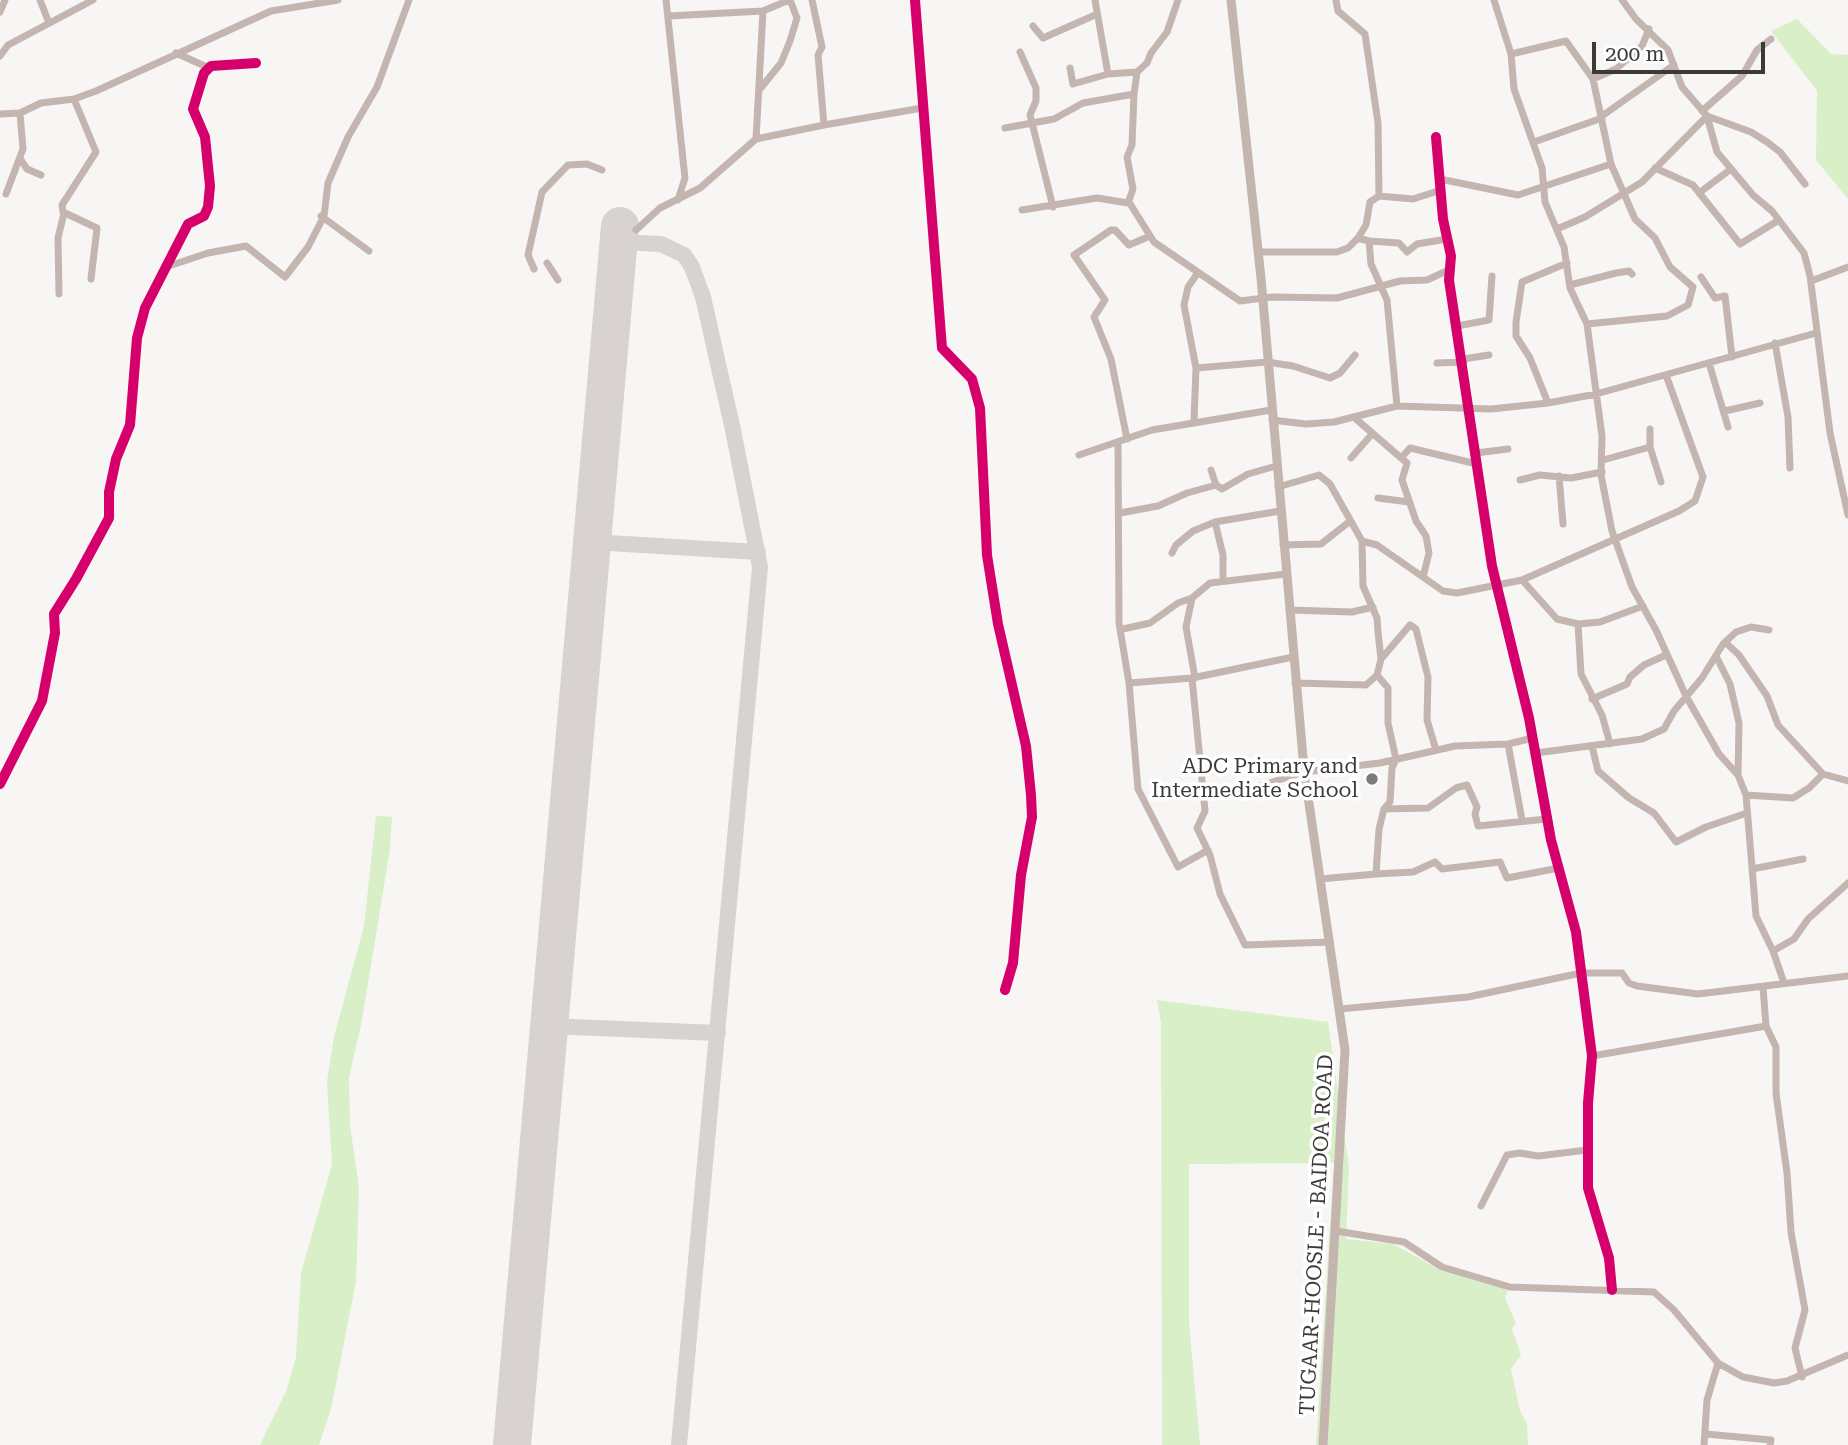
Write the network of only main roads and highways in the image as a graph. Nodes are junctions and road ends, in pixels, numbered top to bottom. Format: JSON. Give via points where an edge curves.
{"nodes":[{"id":1,"x":1231,"y":0,"type":"edge"},
{"id":2,"x":1323,"y":1445,"type":"edge"}],
"edges":[{"from":1,"to":2,"type":"main road","name":"TUGAAR-HOOSLE - BAIDOA ROAD","via":[[1304,772],[1346,1073]]}]}
